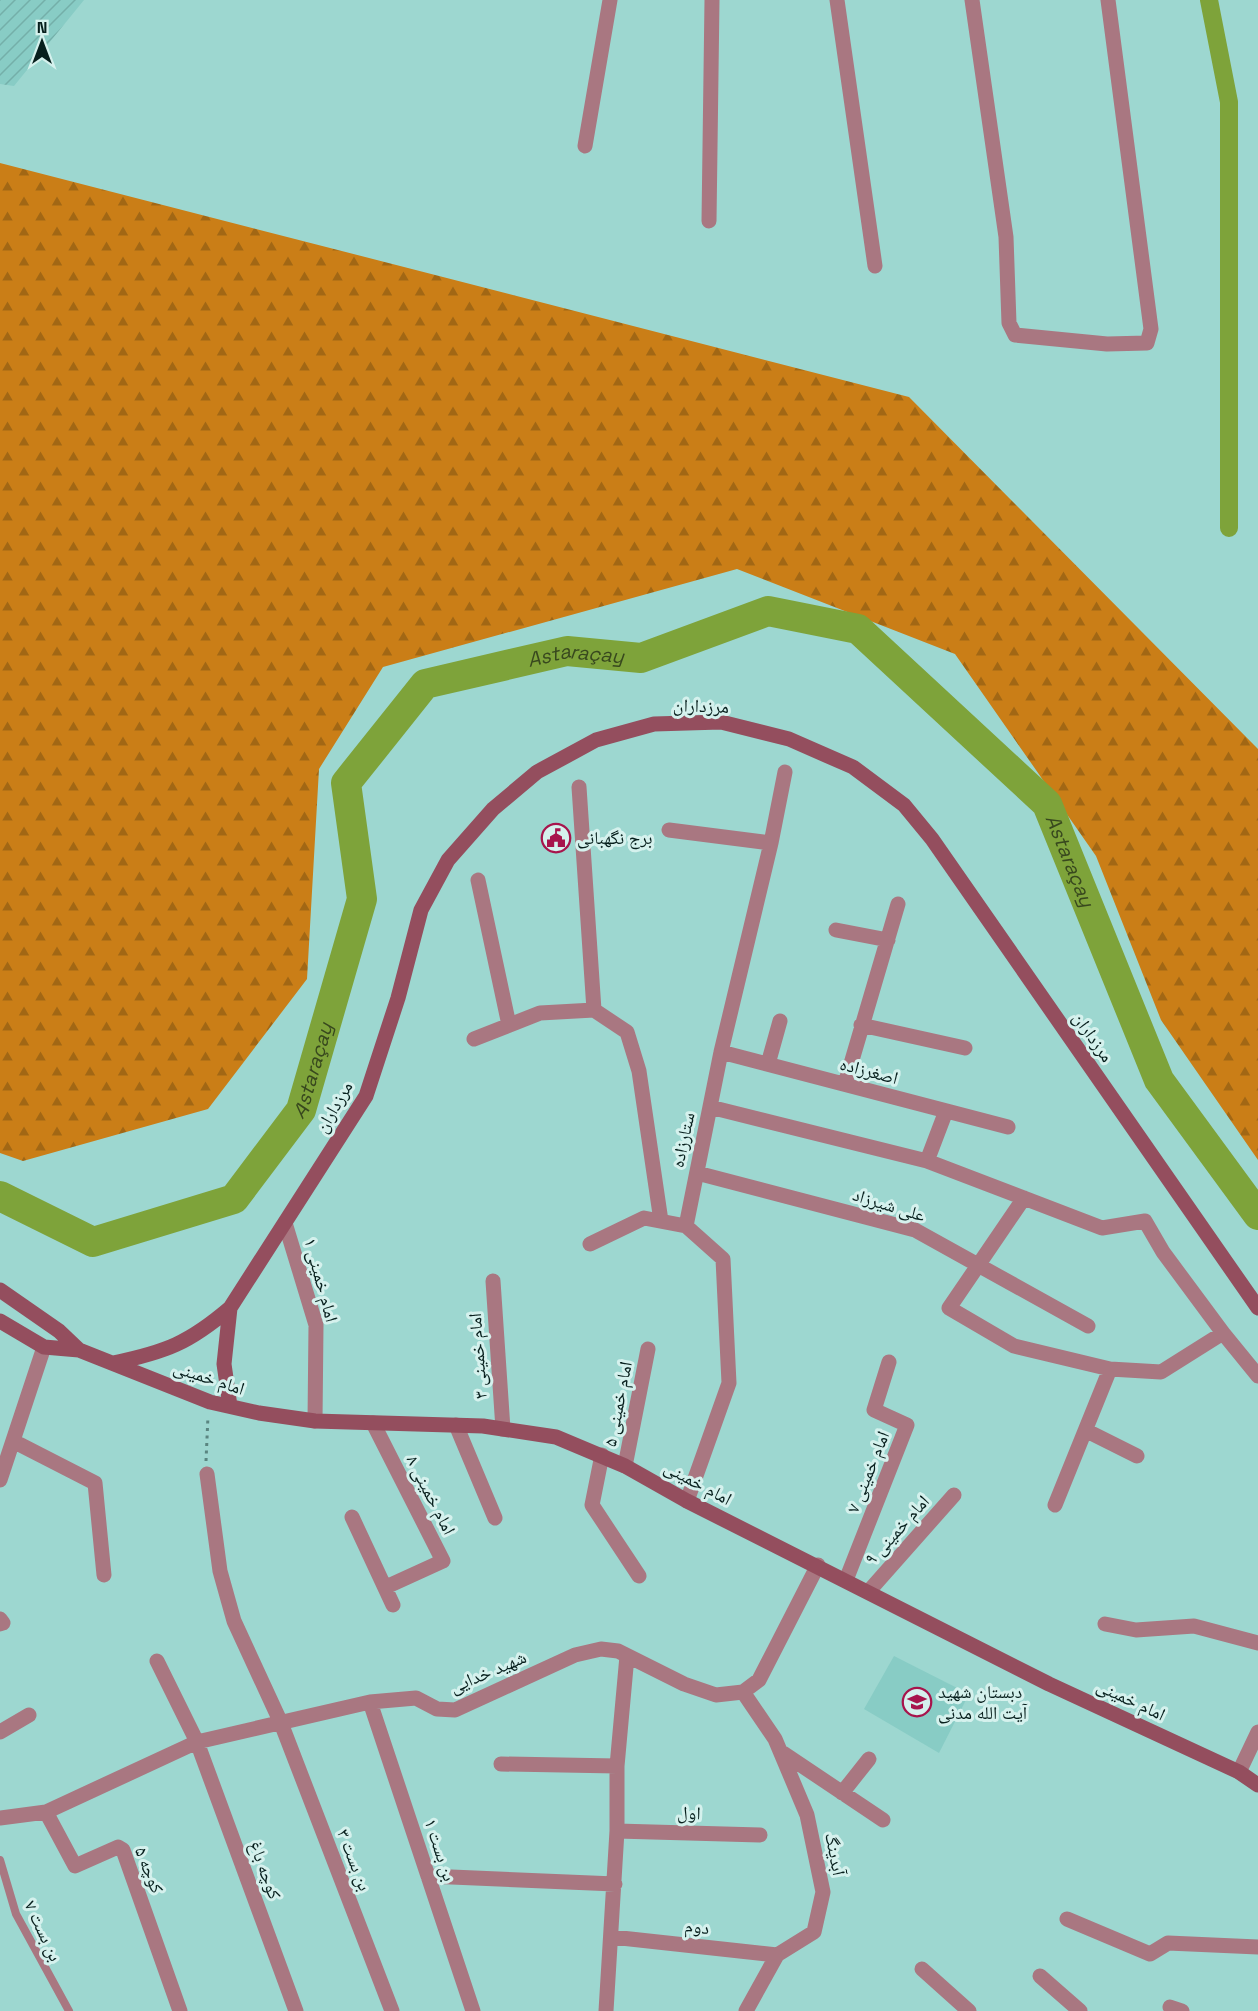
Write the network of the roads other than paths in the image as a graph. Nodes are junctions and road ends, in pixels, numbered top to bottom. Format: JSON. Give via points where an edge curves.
{"nodes":[{"id":1,"x":610,"y":0,"type":"edge"},
{"id":2,"x":711,"y":0,"type":"edge"},
{"id":3,"x":837,"y":0,"type":"edge"},
{"id":4,"x":972,"y":0,"type":"edge"},
{"id":5,"x":1108,"y":0,"type":"edge"},
{"id":6,"x":585,"y":146,"type":"dead end"},
{"id":7,"x":709,"y":221,"type":"dead end"},
{"id":8,"x":875,"y":266,"type":"dead end"},
{"id":9,"x":785,"y":772,"type":"dead end"},
{"id":10,"x":579,"y":787,"type":"dead end"},
{"id":11,"x":669,"y":830,"type":"dead end"},
{"id":12,"x":771,"y":843,"type":"junction"},
{"id":13,"x":478,"y":880,"type":"dead end"},
{"id":14,"x":898,"y":904,"type":"dead end"},
{"id":15,"x":836,"y":930,"type":"dead end"},
{"id":16,"x":888,"y":940,"type":"junction"},
{"id":17,"x":594,"y":1010,"type":"junction"},
{"id":18,"x":780,"y":1021,"type":"dead end"},
{"id":19,"x":509,"y":1025,"type":"junction"},
{"id":20,"x":861,"y":1025,"type":"junction"},
{"id":21,"x":474,"y":1039,"type":"dead end"},
{"id":22,"x":964,"y":1048,"type":"dead end"},
{"id":23,"x":721,"y":1052,"type":"junction"},
{"id":24,"x":768,"y":1064,"type":"junction"},
{"id":25,"x":845,"y":1084,"type":"junction"},
{"id":26,"x":710,"y":1107,"type":"junction"},
{"id":27,"x":946,"y":1111,"type":"junction"},
{"id":28,"x":1008,"y":1127,"type":"dead end"},
{"id":29,"x":927,"y":1161,"type":"junction"},
{"id":30,"x":697,"y":1173,"type":"junction"},
{"id":31,"x":1024,"y":1198,"type":"junction"},
{"id":32,"x":661,"y":1221,"type":"junction"},
{"id":33,"x":285,"y":1223,"type":"junction"},
{"id":34,"x":686,"y":1226,"type":"junction"},
{"id":35,"x":590,"y":1244,"type":"dead end"},
{"id":36,"x":980,"y":1266,"type":"junction"},
{"id":37,"x":493,"y":1281,"type":"dead end"},
{"id":38,"x":0,"y":1290,"type":"edge"},
{"id":39,"x":230,"y":1308,"type":"junction"},
{"id":40,"x":1258,"y":1308,"type":"edge"},
{"id":41,"x":0,"y":1321,"type":"edge"},
{"id":42,"x":1088,"y":1326,"type":"dead end"},
{"id":43,"x":1223,"y":1332,"type":"junction"},
{"id":44,"x":44,"y":1347,"type":"junction"},
{"id":45,"x":648,"y":1349,"type":"dead end"},
{"id":46,"x":79,"y":1350,"type":"junction"},
{"id":47,"x":888,"y":1362,"type":"dead end"},
{"id":48,"x":113,"y":1363,"type":"junction"},
{"id":49,"x":1110,"y":1370,"type":"junction"},
{"id":50,"x":1258,"y":1376,"type":"edge"},
{"id":51,"x":230,"y":1406,"type":"junction"},
{"id":52,"x":315,"y":1421,"type":"junction"},
{"id":53,"x":373,"y":1423,"type":"junction"},
{"id":54,"x":456,"y":1425,"type":"junction"},
{"id":55,"x":503,"y":1429,"type":"junction"},
{"id":56,"x":1087,"y":1431,"type":"junction"},
{"id":57,"x":13,"y":1440,"type":"junction"},
{"id":58,"x":602,"y":1455,"type":"junction"},
{"id":59,"x":1137,"y":1456,"type":"dead end"},
{"id":60,"x":626,"y":1466,"type":"junction"},
{"id":61,"x":207,"y":1474,"type":"road end"},
{"id":62,"x":0,"y":1480,"type":"edge"},
{"id":63,"x":954,"y":1495,"type":"dead end"},
{"id":64,"x":687,"y":1501,"type":"junction"},
{"id":65,"x":1055,"y":1505,"type":"dead end"},
{"id":66,"x":352,"y":1517,"type":"dead end"},
{"id":67,"x":495,"y":1518,"type":"dead end"},
{"id":68,"x":818,"y":1565,"type":"junction"},
{"id":69,"x":104,"y":1575,"type":"dead end"},
{"id":70,"x":639,"y":1576,"type":"dead end"},
{"id":71,"x":846,"y":1580,"type":"junction"},
{"id":72,"x":386,"y":1587,"type":"junction"},
{"id":73,"x":868,"y":1591,"type":"junction"},
{"id":74,"x":393,"y":1605,"type":"dead end"},
{"id":75,"x":0,"y":1619,"type":"edge"},
{"id":76,"x":0,"y":1624,"type":"edge"},
{"id":77,"x":1105,"y":1624,"type":"dead end"},
{"id":78,"x":1258,"y":1643,"type":"edge"},
{"id":79,"x":627,"y":1656,"type":"junction"},
{"id":80,"x":158,"y":1661,"type":"dead end"},
{"id":81,"x":743,"y":1692,"type":"junction"},
{"id":82,"x":370,"y":1702,"type":"junction"},
{"id":83,"x":29,"y":1715,"type":"dead end"},
{"id":84,"x":280,"y":1723,"type":"junction"},
{"id":85,"x":0,"y":1732,"type":"edge"},
{"id":86,"x":1258,"y":1732,"type":"edge"},
{"id":87,"x":197,"y":1742,"type":"junction"},
{"id":88,"x":781,"y":1751,"type":"junction"},
{"id":89,"x":869,"y":1759,"type":"dead end"},
{"id":90,"x":501,"y":1764,"type":"dead end"},
{"id":91,"x":617,"y":1766,"type":"junction"},
{"id":92,"x":1239,"y":1772,"type":"junction"},
{"id":93,"x":1258,"y":1785,"type":"edge"},
{"id":94,"x":842,"y":1793,"type":"junction"},
{"id":95,"x":46,"y":1812,"type":"junction"},
{"id":96,"x":0,"y":1818,"type":"edge"},
{"id":97,"x":883,"y":1820,"type":"dead end"},
{"id":98,"x":617,"y":1831,"type":"junction"},
{"id":99,"x":760,"y":1835,"type":"dead end"},
{"id":100,"x":0,"y":1860,"type":"edge"},
{"id":101,"x":428,"y":1876,"type":"junction"},
{"id":102,"x":615,"y":1884,"type":"junction"},
{"id":103,"x":1067,"y":1919,"type":"dead end"},
{"id":104,"x":612,"y":1937,"type":"junction"},
{"id":105,"x":1258,"y":1947,"type":"edge"},
{"id":106,"x":777,"y":1955,"type":"junction"},
{"id":107,"x":922,"y":1969,"type":"dead end"},
{"id":108,"x":1040,"y":1976,"type":"dead end"},
{"id":109,"x":69,"y":2011,"type":"edge"},
{"id":110,"x":180,"y":2011,"type":"edge"},
{"id":111,"x":296,"y":2011,"type":"edge"},
{"id":112,"x":392,"y":2011,"type":"edge"},
{"id":113,"x":473,"y":2011,"type":"edge"},
{"id":114,"x":606,"y":2011,"type":"edge"},
{"id":115,"x":747,"y":2011,"type":"edge"},
{"id":116,"x":969,"y":2011,"type":"edge"},
{"id":117,"x":1080,"y":2011,"type":"edge"}],
"edges":[{"from":1,"to":6,"type":"street"},
{"from":2,"to":7,"type":"street"},
{"from":3,"to":8,"type":"street"},
{"from":4,"to":5,"type":"street","via":[[1006,237],[1009,323],[1016,335],[1107,344],[1147,343],[1151,329]]},
{"from":9,"to":12,"type":"street","name":"ستارزاده"},
{"from":10,"to":17,"type":"street"},
{"from":11,"to":12,"type":"street"},
{"from":12,"to":23,"type":"street","name":"ستارزاده"},
{"from":13,"to":19,"type":"street"},
{"from":14,"to":16,"type":"street"},
{"from":15,"to":16,"type":"street"},
{"from":16,"to":20,"type":"street"},
{"from":17,"to":19,"type":"street","via":[[540,1013]]},
{"from":17,"to":32,"type":"street","via":[[627,1032],[639,1071]]},
{"from":18,"to":24,"type":"street"},
{"from":19,"to":21,"type":"street"},
{"from":20,"to":22,"type":"street"},
{"from":20,"to":25,"type":"street"},
{"from":23,"to":24,"type":"street","name":"اصغرزاده"},
{"from":23,"to":26,"type":"street","name":"ستارزاده"},
{"from":24,"to":25,"type":"street","name":"اصغرزاده"},
{"from":25,"to":27,"type":"street","name":"اصغرزاده"},
{"from":26,"to":29,"type":"street"},
{"from":26,"to":30,"type":"street","name":"ستارزاده"},
{"from":27,"to":28,"type":"street","name":"اصغرزاده"},
{"from":27,"to":29,"type":"street"},
{"from":29,"to":31,"type":"street"},
{"from":30,"to":34,"type":"street","name":"ستارزاده"},
{"from":30,"to":36,"type":"street","name":"علی شیرزاد","via":[[915,1230]]},
{"from":31,"to":36,"type":"street"},
{"from":31,"to":43,"type":"street","via":[[1102,1228],[1146,1221],[1163,1251]]},
{"from":32,"to":34,"type":"street"},
{"from":32,"to":35,"type":"street","via":[[644,1218]]},
{"from":33,"to":39,"type":"street","name":"مرزداران"},
{"from":33,"to":40,"type":"street","name":"مرزداران","via":[[366,1096],[421,910],[448,860],[493,809],[537,772],[596,740],[654,724],[722,722],[789,739],[853,767],[904,805],[932,839]]},
{"from":33,"to":52,"type":"street","name":"امام خمینی ۱","via":[[316,1325]]},
{"from":34,"to":64,"type":"street","via":[[723,1259],[729,1383]]},
{"from":36,"to":42,"type":"street","name":"علی شیرزاد"},
{"from":36,"to":49,"type":"street","via":[[949,1308],[1014,1346]]},
{"from":37,"to":55,"type":"street","name":"امام خمینی ۳"},
{"from":38,"to":46,"type":"street","name":"امام خمینی","via":[[59,1331]]},
{"from":39,"to":48,"type":"street","name":"مرزداران","via":[[182,1343]]},
{"from":39,"to":51,"type":"street","name":"مرزداران","via":[[224,1364]]},
{"from":41,"to":44,"type":"street","name":"امام خمینی"},
{"from":43,"to":49,"type":"street","via":[[1161,1372]]},
{"from":43,"to":50,"type":"street"},
{"from":44,"to":46,"type":"street","name":"امام خمینی"},
{"from":44,"to":57,"type":"street"},
{"from":45,"to":60,"type":"street","name":"امام خمینی ۵"},
{"from":46,"to":48,"type":"street","name":"امام خمینی"},
{"from":47,"to":71,"type":"street","name":"امام خمینی ۷","via":[[874,1410],[907,1425]]},
{"from":48,"to":51,"type":"street","name":"امام خمینی","via":[[210,1402]]},
{"from":49,"to":56,"type":"street"},
{"from":51,"to":52,"type":"street","name":"امام خمینی"},
{"from":52,"to":53,"type":"street","name":"امام خمینی"},
{"from":53,"to":54,"type":"street","name":"امام خمینی"},
{"from":53,"to":72,"type":"street","name":"امام خمینی ۸","via":[[443,1562]]},
{"from":54,"to":55,"type":"street","name":"امام خمینی"},
{"from":54,"to":67,"type":"street"},
{"from":55,"to":58,"type":"street","name":"امام خمینی","via":[[556,1437]]},
{"from":56,"to":59,"type":"street"},
{"from":56,"to":65,"type":"street"},
{"from":57,"to":62,"type":"street"},
{"from":57,"to":69,"type":"street","via":[[95,1483]]},
{"from":58,"to":60,"type":"street","name":"امام خمینی"},
{"from":58,"to":70,"type":"street","via":[[592,1505]]},
{"from":60,"to":64,"type":"street","name":"امام خمینی"},
{"from":61,"to":84,"type":"street","name":"بن بست ۳","via":[[220,1571],[234,1621]]},
{"from":63,"to":73,"type":"street","name":"امام خمینی ۹"},
{"from":64,"to":68,"type":"street","name":"امام خمینی"},
{"from":66,"to":72,"type":"street"},
{"from":68,"to":71,"type":"street","name":"امام خمینی"},
{"from":68,"to":81,"type":"street","via":[[759,1680]]},
{"from":71,"to":73,"type":"street","name":"امام خمینی"},
{"from":72,"to":74,"type":"street"},
{"from":73,"to":92,"type":"street","name":"امام خمینی","via":[[1049,1684]]},
{"from":75,"to":76,"type":"street"},
{"from":77,"to":78,"type":"street","via":[[1136,1630],[1194,1626]]},
{"from":79,"to":81,"type":"street","name":"شهید خدایی","via":[[716,1695]]},
{"from":79,"to":82,"type":"street","name":"شهید خدایی","via":[[601,1648],[575,1655],[454,1710],[437,1709],[416,1698]]},
{"from":79,"to":91,"type":"street"},
{"from":80,"to":87,"type":"street","name":"کوچه باغ"},
{"from":81,"to":88,"type":"street","name":"آبدینگ"},
{"from":82,"to":84,"type":"street","name":"شهید خدایی"},
{"from":82,"to":101,"type":"street","name":"بن بست ۱"},
{"from":83,"to":85,"type":"street"},
{"from":84,"to":87,"type":"street","name":"شهید خدایی"},
{"from":84,"to":112,"type":"street","name":"بن بست ۳"},
{"from":86,"to":92,"type":"street"},
{"from":87,"to":95,"type":"street","name":"شهید خدایی"},
{"from":87,"to":111,"type":"street","name":"کوچه باغ"},
{"from":88,"to":94,"type":"street"},
{"from":88,"to":106,"type":"street","name":"آبدینگ","via":[[807,1815],[823,1892],[814,1932]]},
{"from":89,"to":94,"type":"street"},
{"from":90,"to":91,"type":"street"},
{"from":91,"to":98,"type":"street"},
{"from":92,"to":93,"type":"street","name":"امام خمینی"},
{"from":94,"to":97,"type":"street"},
{"from":95,"to":96,"type":"street","name":"شهید خدایی"},
{"from":95,"to":110,"type":"street","name":"کوچه ۵","via":[[75,1866],[118,1847],[123,1850]]},
{"from":98,"to":99,"type":"street","name":"اول"},
{"from":98,"to":102,"type":"street"},
{"from":100,"to":109,"type":"lane","name":"بن بست ۷","via":[[16,1914]]},
{"from":101,"to":102,"type":"street"},
{"from":101,"to":113,"type":"street","name":"بن بست ۱"},
{"from":102,"to":104,"type":"street"},
{"from":103,"to":105,"type":"street","via":[[1150,1954],[1168,1943]]},
{"from":104,"to":106,"type":"street","name":"دوم"},
{"from":104,"to":114,"type":"street"},
{"from":106,"to":115,"type":"street","name":"آبدینگ"},
{"from":107,"to":116,"type":"street"},
{"from":108,"to":117,"type":"street"}]}
